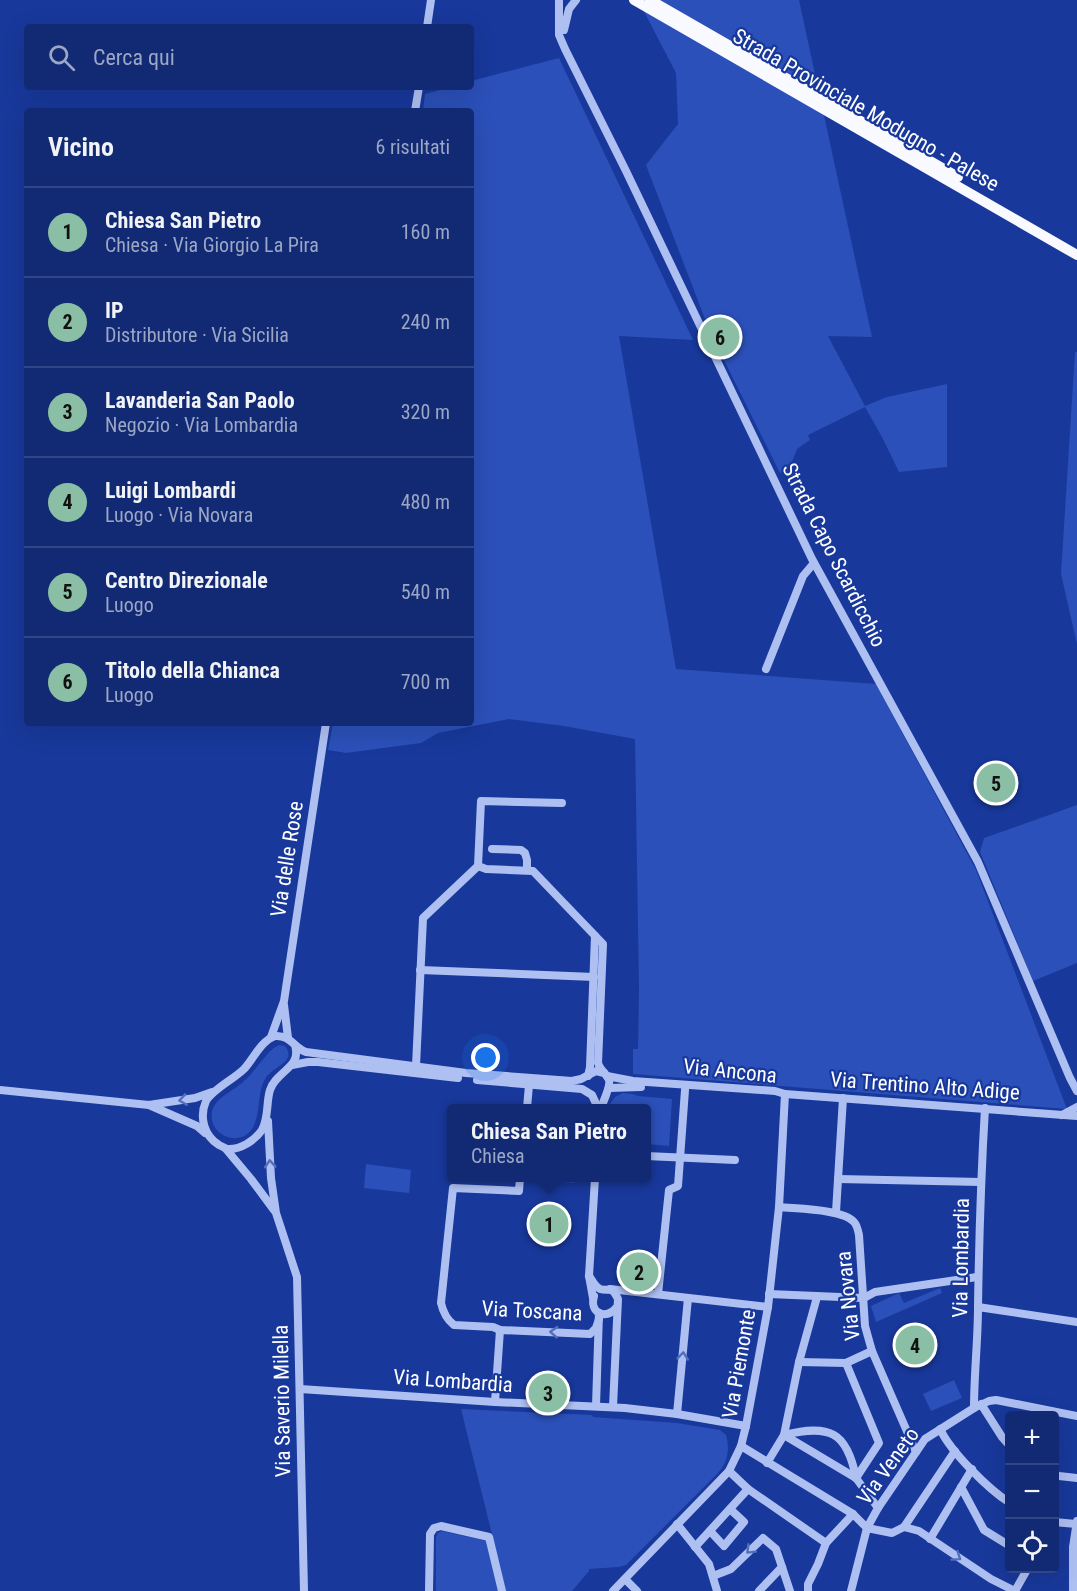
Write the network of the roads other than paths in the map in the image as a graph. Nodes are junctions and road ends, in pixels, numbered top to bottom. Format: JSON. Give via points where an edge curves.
{"nodes":[{"id":1,"x":431,"y":0,"type":"edge"},
{"id":2,"x":560,"y":0,"type":"edge"},
{"id":3,"x":576,"y":0,"type":"edge"},
{"id":4,"x":630,"y":0,"type":"edge"},
{"id":5,"x":642,"y":1,"type":"edge"},
{"id":6,"x":427,"y":24,"type":"edge"},
{"id":7,"x":565,"y":49,"type":"junction"},
{"id":8,"x":418,"y":90,"type":"edge"},
{"id":9,"x":415,"y":108,"type":"edge"},
{"id":10,"x":1077,"y":247,"type":"edge"},
{"id":11,"x":1077,"y":255,"type":"edge"},
{"id":12,"x":814,"y":563,"type":"junction"},
{"id":13,"x":766,"y":669,"type":"dead end"},
{"id":14,"x":326,"y":726,"type":"edge"},
{"id":15,"x":562,"y":803,"type":"dead end"},
{"id":16,"x":492,"y":849,"type":"dead end"},
{"id":17,"x":478,"y":866,"type":"junction"},
{"id":18,"x":527,"y":870,"type":"junction"},
{"id":19,"x":596,"y":936,"type":"junction"},
{"id":20,"x":420,"y":970,"type":"junction"},
{"id":21,"x":594,"y":977,"type":"junction"},
{"id":22,"x":284,"y":1001,"type":"junction"},
{"id":23,"x":271,"y":1037,"type":"junction"},
{"id":24,"x":288,"y":1038,"type":"junction"},
{"id":25,"x":295,"y":1045,"type":"junction"},
{"id":26,"x":292,"y":1065,"type":"junction"},
{"id":27,"x":416,"y":1066,"type":"junction"},
{"id":28,"x":589,"y":1075,"type":"junction"},
{"id":29,"x":605,"y":1075,"type":"junction"},
{"id":30,"x":1073,"y":1080,"type":"edge"},
{"id":31,"x":529,"y":1084,"type":"junction"},
{"id":32,"x":0,"y":1090,"type":"edge"},
{"id":33,"x":608,"y":1090,"type":"junction"},
{"id":34,"x":685,"y":1090,"type":"junction"},
{"id":35,"x":215,"y":1091,"type":"junction"},
{"id":36,"x":1077,"y":1091,"type":"edge"},
{"id":37,"x":590,"y":1093,"type":"junction"},
{"id":38,"x":785,"y":1094,"type":"junction"},
{"id":39,"x":843,"y":1098,"type":"junction"},
{"id":40,"x":527,"y":1104,"type":"edge"},
{"id":41,"x":597,"y":1104,"type":"edge"},
{"id":42,"x":601,"y":1104,"type":"edge"},
{"id":43,"x":149,"y":1105,"type":"junction"},
{"id":44,"x":1077,"y":1107,"type":"edge"},
{"id":45,"x":985,"y":1108,"type":"junction"},
{"id":46,"x":267,"y":1114,"type":"junction"},
{"id":47,"x":1062,"y":1115,"type":"junction"},
{"id":48,"x":1077,"y":1116,"type":"edge"},
{"id":49,"x":208,"y":1136,"type":"junction"},
{"id":50,"x":226,"y":1149,"type":"junction"},
{"id":51,"x":651,"y":1156,"type":"edge"},
{"id":52,"x":680,"y":1158,"type":"junction"},
{"id":53,"x":735,"y":1160,"type":"dead end"},
{"id":54,"x":838,"y":1179,"type":"junction"},
{"id":55,"x":520,"y":1182,"type":"edge"},
{"id":56,"x":595,"y":1182,"type":"edge"},
{"id":57,"x":981,"y":1182,"type":"junction"},
{"id":58,"x":779,"y":1207,"type":"junction"},
{"id":59,"x":836,"y":1212,"type":"junction"},
{"id":60,"x":276,"y":1213,"type":"junction"},
{"id":61,"x":589,"y":1276,"type":"junction"},
{"id":62,"x":977,"y":1277,"type":"junction"},
{"id":63,"x":606,"y":1289,"type":"junction"},
{"id":64,"x":630,"y":1291,"type":"junction"},
{"id":65,"x":658,"y":1294,"type":"junction"},
{"id":66,"x":769,"y":1294,"type":"junction"},
{"id":67,"x":817,"y":1297,"type":"junction"},
{"id":68,"x":593,"y":1298,"type":"junction"},
{"id":69,"x":688,"y":1298,"type":"junction"},
{"id":70,"x":864,"y":1298,"type":"junction"},
{"id":71,"x":618,"y":1305,"type":"junction"},
{"id":72,"x":768,"y":1307,"type":"junction"},
{"id":73,"x":978,"y":1307,"type":"junction"},
{"id":74,"x":599,"y":1316,"type":"junction"},
{"id":75,"x":1077,"y":1322,"type":"edge"},
{"id":76,"x":500,"y":1329,"type":"junction"},
{"id":77,"x":872,"y":1351,"type":"junction"},
{"id":78,"x":799,"y":1362,"type":"junction"},
{"id":79,"x":846,"y":1363,"type":"junction"},
{"id":80,"x":300,"y":1389,"type":"junction"},
{"id":81,"x":495,"y":1402,"type":"junction"},
{"id":82,"x":596,"y":1406,"type":"junction"},
{"id":83,"x":977,"y":1406,"type":"junction"},
{"id":84,"x":613,"y":1407,"type":"junction"},
{"id":85,"x":677,"y":1414,"type":"junction"},
{"id":86,"x":1077,"y":1416,"type":"edge"},
{"id":87,"x":746,"y":1426,"type":"junction"},
{"id":88,"x":940,"y":1429,"type":"junction"},
{"id":89,"x":784,"y":1435,"type":"junction"},
{"id":90,"x":1005,"y":1440,"type":"edge"},
{"id":91,"x":741,"y":1446,"type":"junction"},
{"id":92,"x":955,"y":1450,"type":"junction"},
{"id":93,"x":916,"y":1452,"type":"junction"},
{"id":94,"x":767,"y":1463,"type":"junction"},
{"id":95,"x":972,"y":1469,"type":"junction"},
{"id":96,"x":729,"y":1471,"type":"junction"},
{"id":97,"x":1059,"y":1476,"type":"edge"},
{"id":98,"x":856,"y":1478,"type":"junction"},
{"id":99,"x":1077,"y":1478,"type":"edge"},
{"id":100,"x":961,"y":1487,"type":"junction"},
{"id":101,"x":748,"y":1489,"type":"junction"},
{"id":102,"x":1005,"y":1500,"type":"edge"},
{"id":103,"x":878,"y":1508,"type":"junction"},
{"id":104,"x":730,"y":1509,"type":"junction"},
{"id":105,"x":853,"y":1514,"type":"junction"},
{"id":106,"x":1059,"y":1522,"type":"edge"},
{"id":107,"x":1077,"y":1522,"type":"edge"},
{"id":108,"x":677,"y":1524,"type":"junction"},
{"id":109,"x":904,"y":1527,"type":"junction"},
{"id":110,"x":867,"y":1528,"type":"junction"},
{"id":111,"x":710,"y":1531,"type":"junction"},
{"id":112,"x":930,"y":1539,"type":"junction"},
{"id":113,"x":826,"y":1543,"type":"junction"},
{"id":114,"x":1005,"y":1543,"type":"edge"},
{"id":115,"x":695,"y":1547,"type":"junction"},
{"id":116,"x":783,"y":1566,"type":"junction"},
{"id":117,"x":1026,"y":1573,"type":"edge"},
{"id":118,"x":625,"y":1579,"type":"junction"},
{"id":119,"x":715,"y":1584,"type":"edge"},
{"id":120,"x":808,"y":1588,"type":"edge"},
{"id":121,"x":304,"y":1591,"type":"edge"},
{"id":122,"x":429,"y":1591,"type":"edge"},
{"id":123,"x":502,"y":1591,"type":"edge"},
{"id":124,"x":613,"y":1591,"type":"edge"},
{"id":125,"x":637,"y":1591,"type":"edge"},
{"id":126,"x":707,"y":1591,"type":"edge"},
{"id":127,"x":759,"y":1591,"type":"edge"},
{"id":128,"x":790,"y":1591,"type":"edge"},
{"id":129,"x":799,"y":1591,"type":"edge"},
{"id":130,"x":851,"y":1591,"type":"edge"},
{"id":131,"x":1015,"y":1591,"type":"edge"},
{"id":132,"x":1073,"y":1591,"type":"edge"}],
"edges":[{"from":1,"to":6,"type":"street"},
{"from":2,"to":7,"type":"street","via":[[559,35]]},
{"from":3,"to":7,"type":"street","via":[[565,20]]},
{"from":4,"to":5,"type":"street"},
{"from":5,"to":10,"type":"main road","name":"Strada Provinciale Modugno - Palese"},
{"from":5,"to":11,"type":"main road","name":"Strada Provinciale Modugno - Palese"},
{"from":7,"to":12,"type":"street","name":"Strada Capo Scardicchio"},
{"from":8,"to":9,"type":"street"},
{"from":12,"to":13,"type":"street","via":[[803,576]]},
{"from":12,"to":30,"type":"street","name":"Strada Capo Scardicchio","via":[[978,862]]},
{"from":14,"to":22,"type":"street","name":"Via delle Rose"},
{"from":15,"to":17,"type":"street","via":[[481,801]]},
{"from":16,"to":18,"type":"street","via":[[521,850]]},
{"from":17,"to":18,"type":"street"},
{"from":17,"to":20,"type":"street","via":[[423,918]]},
{"from":18,"to":19,"type":"street","via":[[533,871]]},
{"from":19,"to":21,"type":"street"},
{"from":19,"to":29,"type":"street","via":[[603,944],[598,1064]]},
{"from":20,"to":21,"type":"street"},
{"from":20,"to":27,"type":"street"},
{"from":21,"to":28,"type":"street"},
{"from":22,"to":23,"type":"street","name":"Via delle Rose"},
{"from":22,"to":24,"type":"street","name":"Via delle Rose"},
{"from":23,"to":24,"type":"street"},
{"from":23,"to":35,"type":"street","via":[[245,1068]]},
{"from":24,"to":25,"type":"street"},
{"from":25,"to":26,"type":"street"},
{"from":25,"to":27,"type":"street","via":[[311,1053]]},
{"from":26,"to":31,"type":"street","via":[[318,1062]]},
{"from":26,"to":46,"type":"street","via":[[274,1080]]},
{"from":27,"to":28,"type":"street","via":[[572,1081]]},
{"from":28,"to":29,"type":"street","via":[[596,1071]]},
{"from":28,"to":37,"type":"street","via":[[585,1082]]},
{"from":29,"to":33,"type":"street"},
{"from":29,"to":38,"type":"street","name":"Via Ancona","via":[[633,1081]]},
{"from":30,"to":36,"type":"street","name":"Strada Capo Scardicchio"},
{"from":31,"to":37,"type":"street","via":[[575,1087]]},
{"from":31,"to":40,"type":"street"},
{"from":32,"to":43,"type":"street"},
{"from":33,"to":34,"type":"street","name":"Via Ancona","via":[[633,1086]]},
{"from":33,"to":37,"type":"street","via":[[599,1096]]},
{"from":33,"to":42,"type":"street"},
{"from":34,"to":38,"type":"street","name":"Via Ancona","via":[[774,1097]]},
{"from":34,"to":52,"type":"street"},
{"from":35,"to":43,"type":"street","one_way":true},
{"from":35,"to":49,"type":"street","via":[[204,1113],[203,1127]]},
{"from":37,"to":41,"type":"street"},
{"from":38,"to":39,"type":"street","name":"Via Trentino Alto Adige"},
{"from":38,"to":58,"type":"street","name":"Via Piemonte"},
{"from":39,"to":45,"type":"street","name":"Via Trentino Alto Adige"},
{"from":39,"to":54,"type":"street"},
{"from":43,"to":49,"type":"street","via":[[197,1126]]},
{"from":44,"to":47,"type":"street"},
{"from":45,"to":47,"type":"street","name":"Via Trentino Alto Adige"},
{"from":45,"to":57,"type":"street","name":"Via Lombardia"},
{"from":46,"to":50,"type":"street","via":[[253,1140]]},
{"from":60,"to":46,"type":"street","one_way":true},
{"from":47,"to":48,"type":"street","name":"Via Trentino Alto Adige"},
{"from":49,"to":50,"type":"street"},
{"from":50,"to":60,"type":"street"},
{"from":51,"to":52,"type":"street"},
{"from":52,"to":53,"type":"street"},
{"from":52,"to":65,"type":"street","via":[[678,1186],[669,1191]]},
{"from":54,"to":57,"type":"street"},
{"from":54,"to":59,"type":"street"},
{"from":55,"to":76,"type":"street","name":"Via Toscana","via":[[519,1191],[453,1188],[443,1312],[454,1325]]},
{"from":56,"to":61,"type":"street"},
{"from":57,"to":62,"type":"street","name":"Via Lombardia"},
{"from":58,"to":59,"type":"street"},
{"from":58,"to":66,"type":"street","name":"Via Piemonte"},
{"from":59,"to":70,"type":"street","name":"Via Novara","via":[[856,1223],[860,1235]]},
{"from":60,"to":80,"type":"street","name":"Via Saverio Milella","via":[[297,1277]]},
{"from":61,"to":63,"type":"street"},
{"from":61,"to":68,"type":"street"},
{"from":62,"to":70,"type":"street","via":[[875,1292]]},
{"from":62,"to":73,"type":"street","name":"Via Lombardia"},
{"from":63,"to":64,"type":"street"},
{"from":63,"to":68,"type":"street","via":[[597,1291]]},
{"from":63,"to":71,"type":"street","via":[[617,1295]]},
{"from":64,"to":65,"type":"street"},
{"from":64,"to":71,"type":"street"},
{"from":65,"to":69,"type":"street"},
{"from":66,"to":67,"type":"street"},
{"from":66,"to":72,"type":"street","name":"Via Piemonte"},
{"from":67,"to":70,"type":"street"},
{"from":67,"to":78,"type":"street"},
{"from":68,"to":74,"type":"street"},
{"from":69,"to":72,"type":"street"},
{"from":85,"to":69,"type":"street","one_way":true},
{"from":70,"to":77,"type":"street","name":"Via Novara","via":[[865,1326]]},
{"from":71,"to":74,"type":"street","via":[[612,1313]]},
{"from":71,"to":84,"type":"street"},
{"from":72,"to":87,"type":"street","name":"Via Piemonte"},
{"from":73,"to":75,"type":"street"},
{"from":73,"to":83,"type":"street","name":"Via Lombardia"},
{"from":74,"to":76,"type":"street","name":"Via Toscana","one_way":true,"via":[[590,1334]]},
{"from":74,"to":82,"type":"street"},
{"from":76,"to":81,"type":"street"},
{"from":77,"to":79,"type":"street"},
{"from":77,"to":93,"type":"street","name":"Via Novara"},
{"from":78,"to":79,"type":"street"},
{"from":78,"to":89,"type":"street"},
{"from":79,"to":98,"type":"street","via":[[879,1443]]},
{"from":80,"to":81,"type":"street","name":"Via Lombardia"},
{"from":80,"to":121,"type":"street","name":"Via Saverio Milella"},
{"from":81,"to":82,"type":"street","name":"Via Lombardia"},
{"from":82,"to":84,"type":"street","name":"Via Lombardia"},
{"from":83,"to":86,"type":"street","name":"Via Veneto","via":[[996,1400]]},
{"from":83,"to":88,"type":"street","name":"Via Veneto"},
{"from":83,"to":90,"type":"street"},
{"from":84,"to":85,"type":"street","name":"Via Lombardia"},
{"from":85,"to":87,"type":"street","name":"Via Lombardia"},
{"from":87,"to":91,"type":"street","name":"Via Piemonte"},
{"from":88,"to":92,"type":"street"},
{"from":88,"to":93,"type":"street","name":"Via Veneto","via":[[925,1439]]},
{"from":89,"to":94,"type":"street"},
{"from":89,"to":98,"type":"street"},
{"from":89,"to":98,"type":"street","via":[[814,1430],[836,1435],[849,1453]]},
{"from":91,"to":94,"type":"street"},
{"from":91,"to":96,"type":"street","name":"Via Piemonte"},
{"from":92,"to":95,"type":"street"},
{"from":92,"to":109,"type":"street"},
{"from":93,"to":103,"type":"street","name":"Via Veneto"},
{"from":94,"to":105,"type":"street"},
{"from":95,"to":100,"type":"street"},
{"from":95,"to":102,"type":"street"},
{"from":96,"to":101,"type":"street"},
{"from":96,"to":108,"type":"street","name":"Via Piemonte"},
{"from":97,"to":99,"type":"street"},
{"from":98,"to":103,"type":"street"},
{"from":100,"to":112,"type":"street"},
{"from":100,"to":114,"type":"street","via":[[984,1530]]},
{"from":101,"to":104,"type":"street"},
{"from":101,"to":113,"type":"street"},
{"from":103,"to":110,"type":"street","name":"Via Veneto"},
{"from":104,"to":111,"type":"street"},
{"from":104,"to":111,"type":"street","via":[[744,1522],[724,1546]]},
{"from":105,"to":110,"type":"street"},
{"from":105,"to":113,"type":"street"},
{"from":106,"to":107,"type":"street"},
{"from":107,"to":132,"type":"street"},
{"from":108,"to":115,"type":"street"},
{"from":108,"to":118,"type":"street","name":"Via Piemonte"},
{"from":109,"to":110,"type":"street","via":[[892,1533]]},
{"from":109,"to":112,"type":"street"},
{"from":110,"to":130,"type":"street","name":"Via Veneto"},
{"from":111,"to":115,"type":"street"},
{"from":112,"to":131,"type":"street","one_way":true},
{"from":113,"to":120,"type":"street"},
{"from":115,"to":119,"type":"street","via":[[709,1564]]},
{"from":116,"to":119,"type":"street","one_way":true,"via":[[776,1549],[763,1538]]},
{"from":116,"to":127,"type":"street"},
{"from":116,"to":128,"type":"street"},
{"from":117,"to":131,"type":"street"},
{"from":118,"to":124,"type":"street","name":"Via Piemonte"},
{"from":118,"to":125,"type":"street"},
{"from":119,"to":126,"type":"street"},
{"from":120,"to":129,"type":"street"},
{"from":122,"to":123,"type":"street","via":[[430,1534],[441,1526],[489,1537]]}]}
